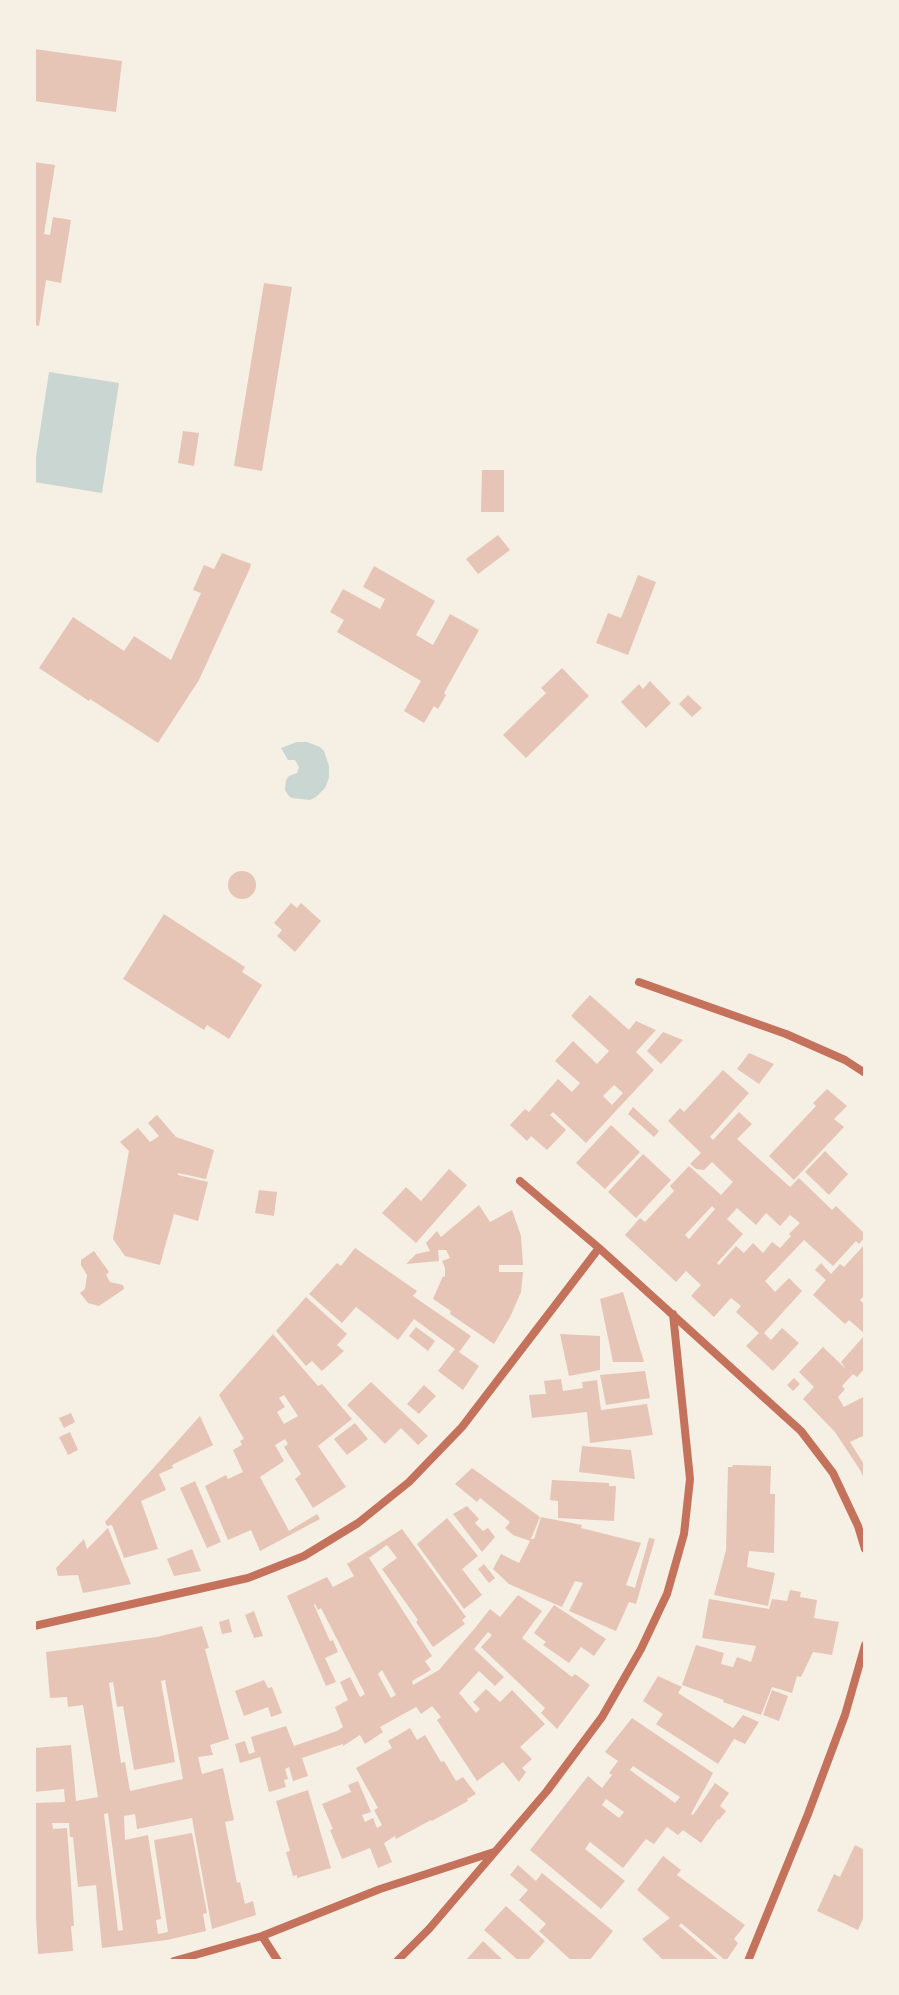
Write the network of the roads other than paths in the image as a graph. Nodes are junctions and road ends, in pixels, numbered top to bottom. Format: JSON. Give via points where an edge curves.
{"nodes":[{"id":1,"x":639,"y":982,"type":"dead end"},
{"id":2,"x":865,"y":1073,"type":"edge"},
{"id":3,"x":520,"y":1181,"type":"dead end"},
{"id":4,"x":599,"y":1248,"type":"junction"},
{"id":5,"x":673,"y":1314,"type":"junction"},
{"id":6,"x":865,"y":1549,"type":"edge"},
{"id":7,"x":34,"y":1626,"type":"edge"},
{"id":8,"x":865,"y":1645,"type":"edge"},
{"id":9,"x":495,"y":1852,"type":"junction"},
{"id":10,"x":262,"y":1936,"type":"junction"},
{"id":11,"x":174,"y":1961,"type":"edge"},
{"id":12,"x":278,"y":1961,"type":"edge"},
{"id":13,"x":397,"y":1961,"type":"edge"},
{"id":14,"x":748,"y":1961,"type":"edge"}],
"edges":[{"from":1,"to":2,"type":"street","via":[[786,1034]]},
{"from":3,"to":4,"type":"street"},
{"from":4,"to":5,"type":"street"},
{"from":4,"to":7,"type":"street","via":[[462,1427],[409,1482],[358,1523],[304,1556],[248,1578]]},
{"from":5,"to":6,"type":"street","via":[[801,1431],[833,1473]]},
{"from":5,"to":9,"type":"street","via":[[690,1479],[684,1534],[667,1594],[602,1717]]},
{"from":8,"to":14,"type":"street","via":[[845,1715]]},
{"from":9,"to":10,"type":"street","via":[[380,1889]]},
{"from":9,"to":13,"type":"street"},
{"from":10,"to":11,"type":"street"},
{"from":10,"to":12,"type":"street"}]}
